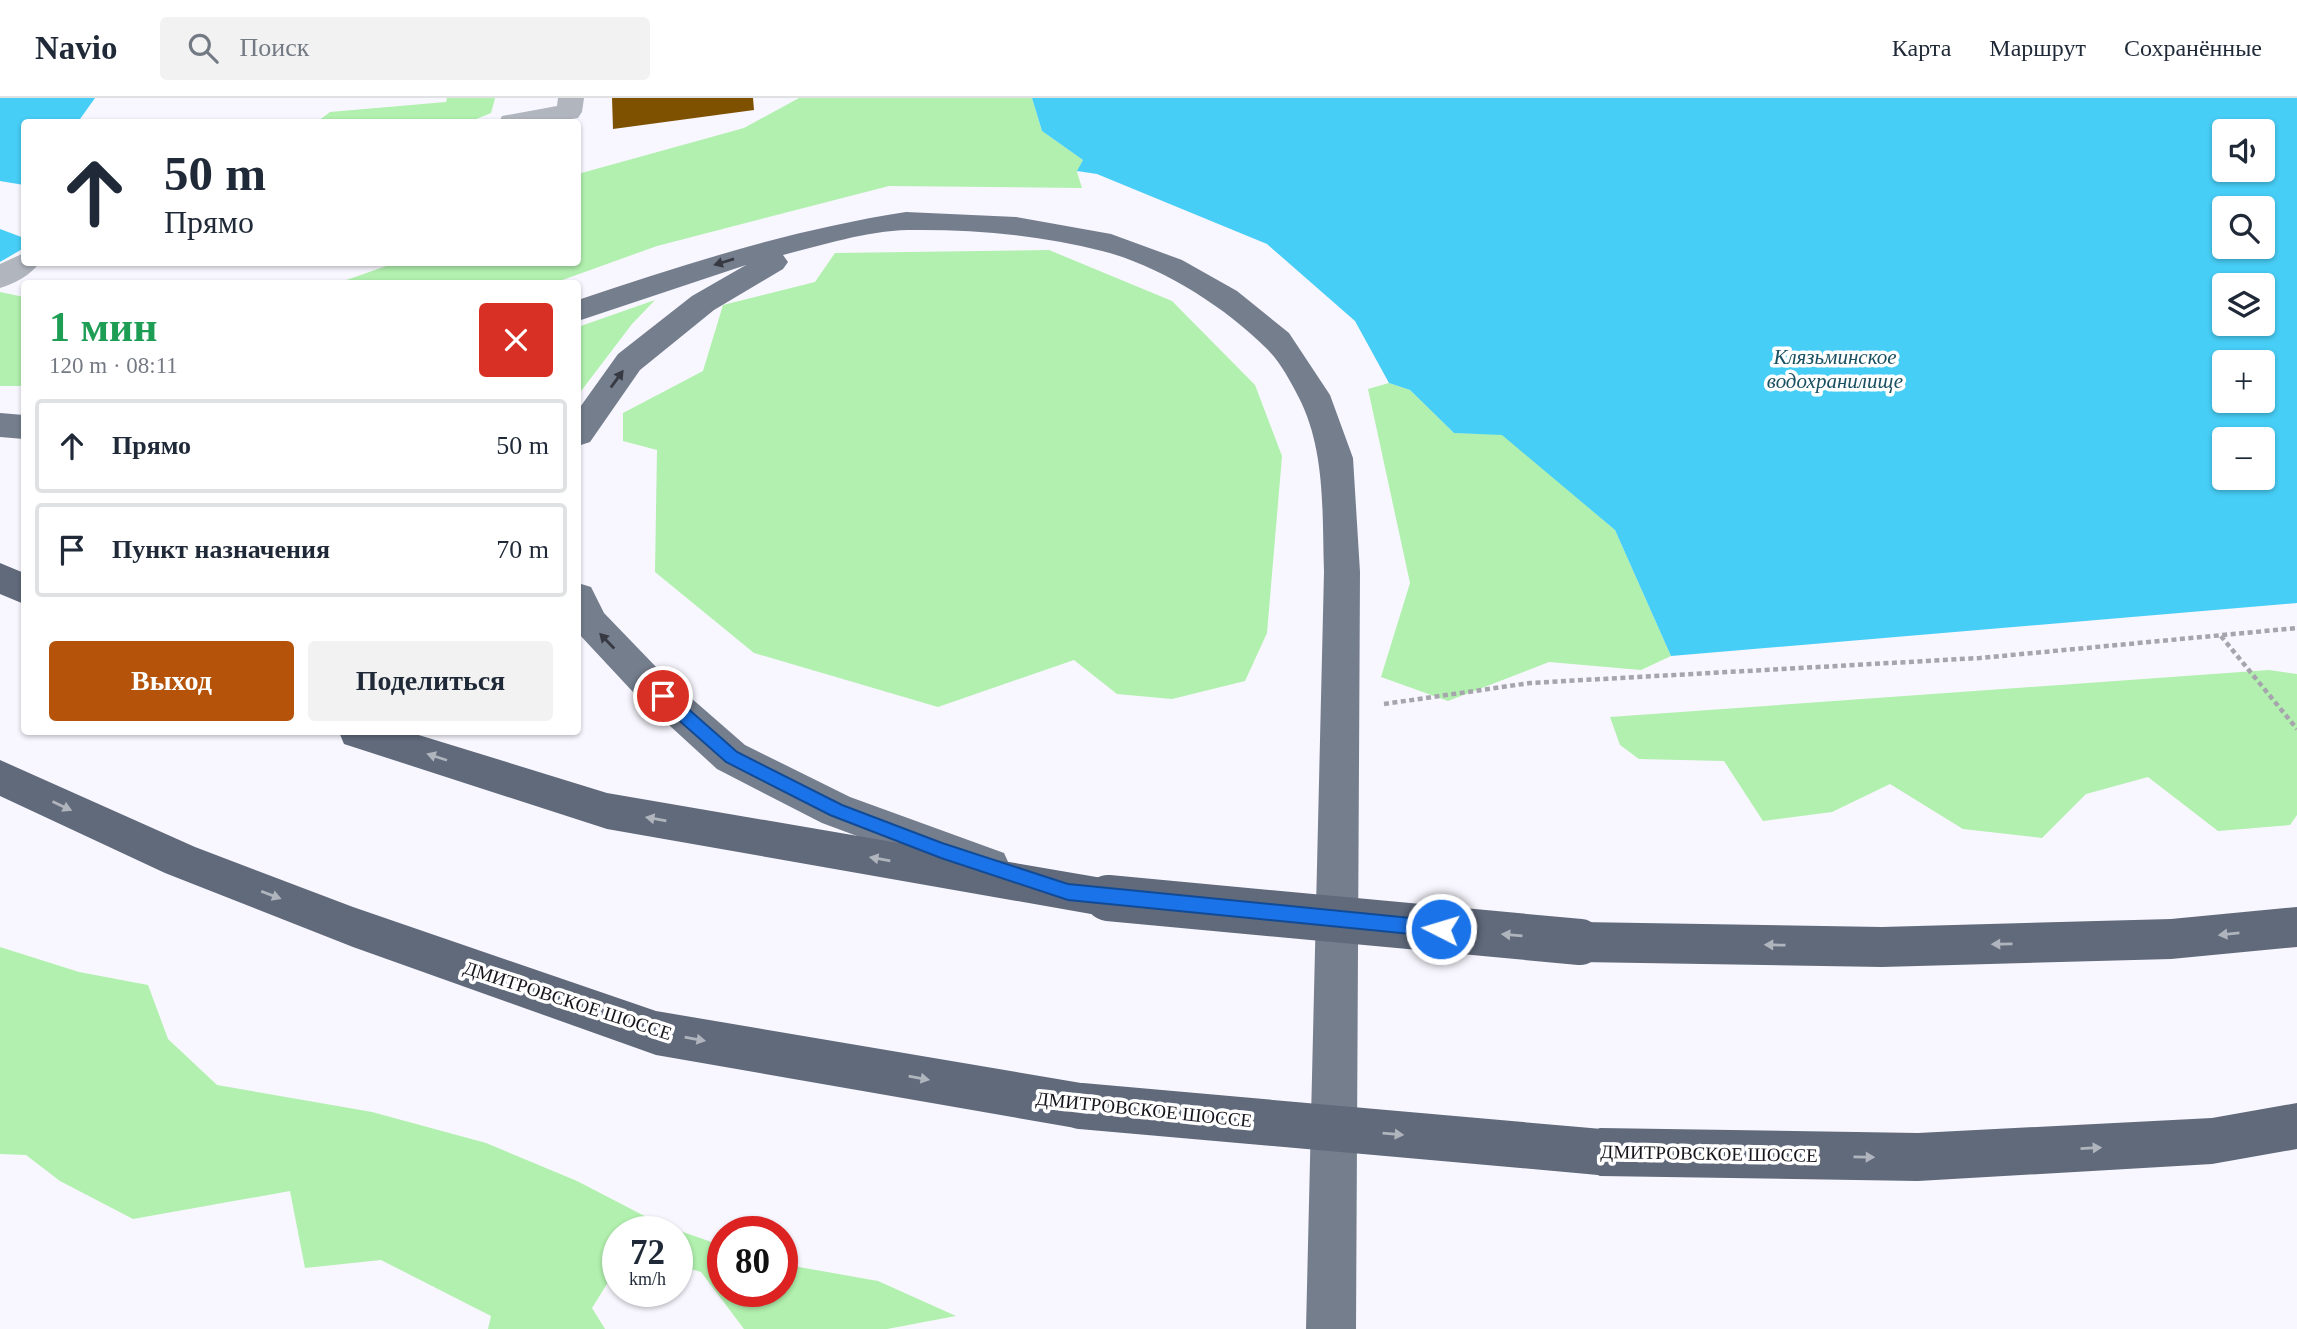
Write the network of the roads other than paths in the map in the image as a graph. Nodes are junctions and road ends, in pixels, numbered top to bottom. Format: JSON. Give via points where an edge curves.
{"nodes":[{"id":1,"x":571,"y":98,"type":"edge"},
{"id":2,"x":529,"y":119,"type":"edge"},
{"id":3,"x":837,"y":232,"type":"junction"},
{"id":4,"x":21,"y":265,"type":"edge"},
{"id":5,"x":0,"y":278,"type":"edge"},
{"id":6,"x":581,"y":311,"type":"edge"},
{"id":7,"x":0,"y":425,"type":"edge"},
{"id":8,"x":21,"y":427,"type":"edge"},
{"id":9,"x":581,"y":430,"type":"edge"},
{"id":10,"x":0,"y":576,"type":"edge"},
{"id":11,"x":21,"y":588,"type":"edge"},
{"id":12,"x":581,"y":604,"type":"edge"},
{"id":13,"x":367,"y":735,"type":"edge"},
{"id":14,"x":0,"y":777,"type":"edge"},
{"id":15,"x":1088,"y":895,"type":"junction"},
{"id":16,"x":2297,"y":927,"type":"edge"},
{"id":17,"x":2297,"y":1126,"type":"edge"},
{"id":18,"x":1331,"y":1329,"type":"edge"}],
"edges":[{"from":1,"to":2,"type":"lane","via":[[569,112]]},
{"from":3,"to":6,"type":"main road","one_way":true,"via":[[724,261]]},
{"from":9,"to":3,"type":"main road","one_way":true,"via":[[629,362],[703,303],[767,265]]},
{"from":3,"to":18,"type":"main road","via":[[906,221],[1016,226],[1111,243],[1171,267],[1226,298],[1278,341],[1314,395],[1336,458],[1342,572]]},
{"from":4,"to":5,"type":"lane"},
{"from":7,"to":8,"type":"main road"},
{"from":10,"to":11,"type":"highway"},
{"from":15,"to":12,"type":"main road","one_way":true,"via":[[941,850],[836,810],[732,757],[646,681],[590,623]]},
{"from":15,"to":13,"type":"highway","one_way":true,"via":[[607,811]]},
{"from":14,"to":17,"type":"highway","name":"ДМИТРОВСКОЕ ШОССЕ","one_way":true,"bridge":true,"via":[[180,860],[353,927],[656,1033],[1082,1106],[1600,1152],[1918,1157],[2212,1141]]},
{"from":16,"to":15,"type":"highway","one_way":true,"bridge":true,"via":[[2171,939],[1882,947],[1580,942]]}]}
